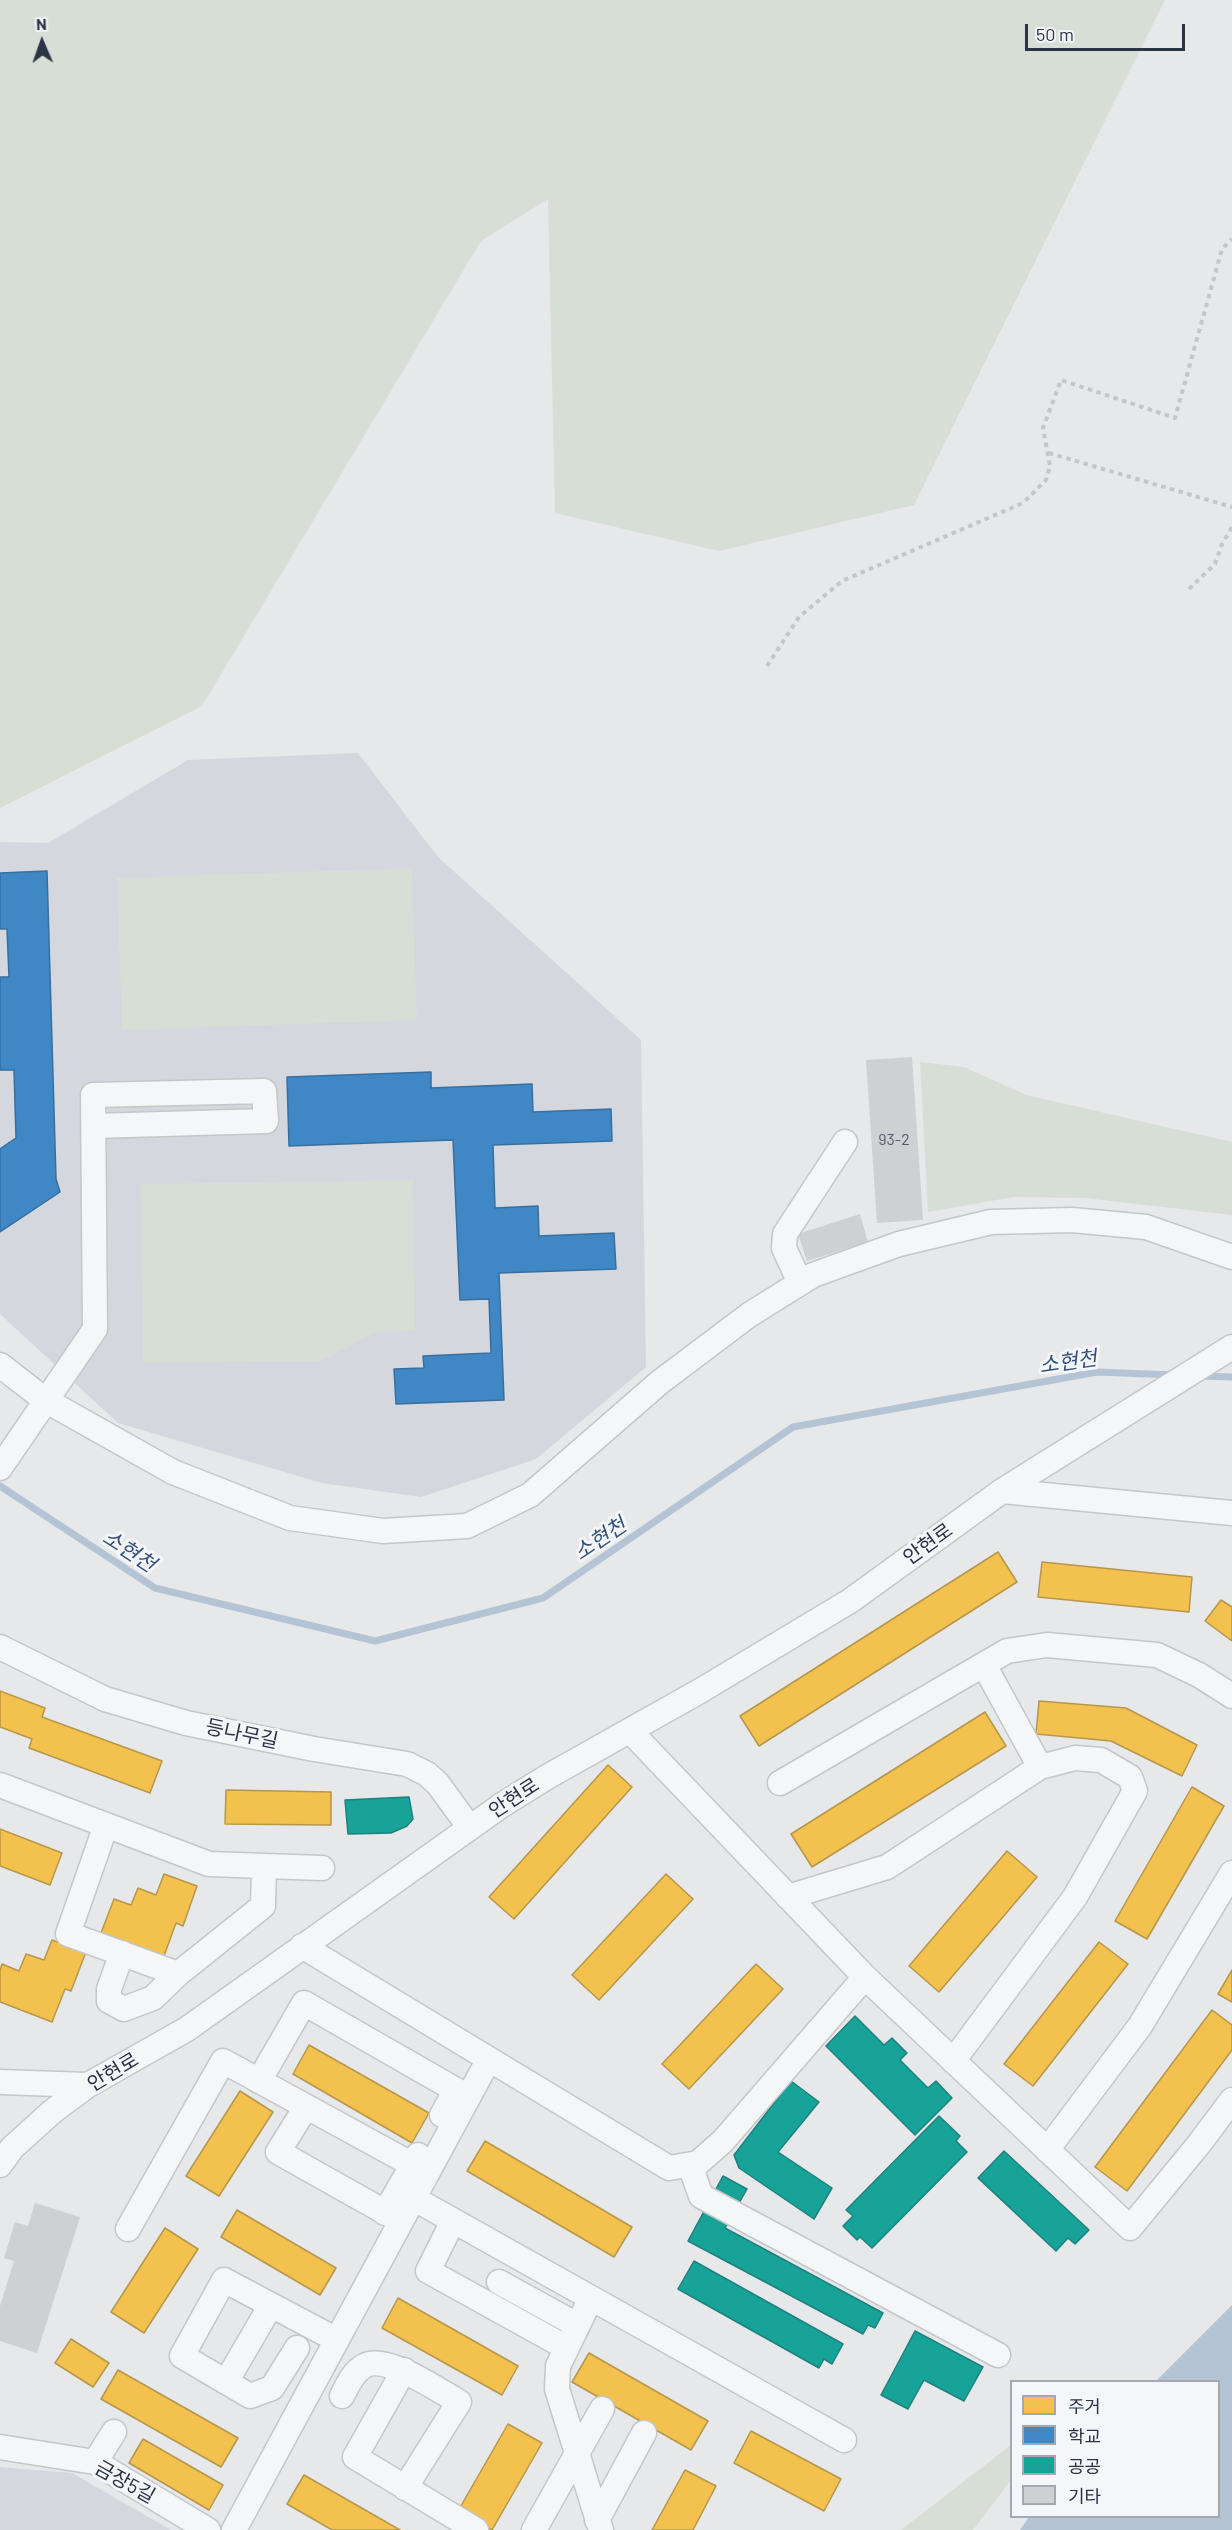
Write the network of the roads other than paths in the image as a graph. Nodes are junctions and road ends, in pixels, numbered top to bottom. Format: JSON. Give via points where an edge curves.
{"nodes":[{"id":1,"x":94,"y":1126,"type":"junction"},
{"id":2,"x":845,"y":1142,"type":"dead end"},
{"id":3,"x":1232,"y":1257,"type":"edge"},
{"id":4,"x":800,"y":1283,"type":"junction"},
{"id":5,"x":1232,"y":1347,"type":"edge"},
{"id":6,"x":0,"y":1365,"type":"edge"},
{"id":7,"x":45,"y":1400,"type":"junction"},
{"id":8,"x":0,"y":1468,"type":"edge"},
{"id":9,"x":1002,"y":1491,"type":"junction"},
{"id":10,"x":1232,"y":1513,"type":"edge"},
{"id":11,"x":0,"y":1647,"type":"edge"},
{"id":12,"x":984,"y":1665,"type":"junction"},
{"id":13,"x":1232,"y":1696,"type":"edge"},
{"id":14,"x":630,"y":1731,"type":"junction"},
{"id":15,"x":1040,"y":1767,"type":"junction"},
{"id":16,"x":780,"y":1783,"type":"dead end"},
{"id":17,"x":0,"y":1785,"type":"edge"},
{"id":18,"x":106,"y":1825,"type":"junction"},
{"id":19,"x":470,"y":1828,"type":"junction"},
{"id":20,"x":264,"y":1866,"type":"junction"},
{"id":21,"x":322,"y":1868,"type":"dead end"},
{"id":22,"x":1232,"y":1873,"type":"edge"},
{"id":23,"x":788,"y":1897,"type":"junction"},
{"id":24,"x":302,"y":1946,"type":"junction"},
{"id":25,"x":122,"y":1953,"type":"junction"},
{"id":26,"x":178,"y":1974,"type":"junction"},
{"id":27,"x":865,"y":1977,"type":"junction"},
{"id":28,"x":489,"y":2059,"type":"junction"},
{"id":29,"x":953,"y":2061,"type":"junction"},
{"id":30,"x":259,"y":2081,"type":"junction"},
{"id":31,"x":0,"y":2082,"type":"edge"},
{"id":32,"x":88,"y":2085,"type":"junction"},
{"id":33,"x":1232,"y":2100,"type":"edge"},
{"id":34,"x":306,"y":2107,"type":"junction"},
{"id":35,"x":1047,"y":2150,"type":"junction"},
{"id":36,"x":690,"y":2164,"type":"junction"},
{"id":37,"x":0,"y":2165,"type":"edge"},
{"id":38,"x":412,"y":2165,"type":"junction"},
{"id":39,"x":413,"y":2198,"type":"junction"},
{"id":40,"x":393,"y":2217,"type":"junction"},
{"id":41,"x":453,"y":2221,"type":"junction"},
{"id":42,"x":128,"y":2229,"type":"dead end"},
{"id":43,"x":499,"y":2282,"type":"dead end"},
{"id":44,"x":591,"y":2298,"type":"junction"},
{"id":45,"x":271,"y":2305,"type":"junction"},
{"id":46,"x":578,"y":2325,"type":"junction"},
{"id":47,"x":337,"y":2340,"type":"junction"},
{"id":48,"x":297,"y":2348,"type":"dead end"},
{"id":49,"x":567,"y":2348,"type":"junction"},
{"id":50,"x":998,"y":2355,"type":"dead end"},
{"id":51,"x":404,"y":2370,"type":"junction"},
{"id":52,"x":226,"y":2382,"type":"junction"},
{"id":53,"x":342,"y":2396,"type":"dead end"},
{"id":54,"x":602,"y":2409,"type":"dead end"},
{"id":55,"x":114,"y":2432,"type":"dead end"},
{"id":56,"x":644,"y":2433,"type":"dead end"},
{"id":57,"x":844,"y":2440,"type":"dead end"},
{"id":58,"x":0,"y":2446,"type":"edge"},
{"id":59,"x":577,"y":2458,"type":"junction"},
{"id":60,"x":95,"y":2462,"type":"junction"},
{"id":61,"x":405,"y":2488,"type":"junction"},
{"id":62,"x":599,"y":2525,"type":"edge"},
{"id":63,"x":208,"y":2530,"type":"edge"},
{"id":64,"x":234,"y":2530,"type":"edge"},
{"id":65,"x":476,"y":2530,"type":"edge"},
{"id":66,"x":534,"y":2530,"type":"edge"}],
"edges":[{"from":1,"to":1,"type":"street","via":[[266,1121],[264,1091],[93,1095]]},
{"from":1,"to":7,"type":"street","via":[[95,1329]]},
{"from":2,"to":4,"type":"street","via":[[785,1234],[784,1248]]},
{"from":3,"to":4,"type":"street","via":[[1146,1227],[1072,1220],[991,1222],[900,1244]]},
{"from":4,"to":7,"type":"street","via":[[749,1315],[660,1382],[530,1495],[466,1526],[383,1531],[290,1518],[173,1472]]},
{"from":5,"to":9,"type":"street","name":"안현로"},
{"from":6,"to":7,"type":"street"},
{"from":7,"to":8,"type":"street"},
{"from":9,"to":10,"type":"street"},
{"from":9,"to":14,"type":"street","name":"안현로","via":[[850,1601]]},
{"from":11,"to":19,"type":"street","name":"등나무길","via":[[105,1699],[186,1723],[407,1764],[438,1784]]},
{"from":12,"to":13,"type":"street","via":[[1007,1651],[1047,1645],[1157,1655]]},
{"from":12,"to":15,"type":"street"},
{"from":12,"to":16,"type":"street"},
{"from":14,"to":19,"type":"street","name":"안현로","via":[[547,1777]]},
{"from":14,"to":23,"type":"street"},
{"from":15,"to":23,"type":"street","via":[[887,1867]]},
{"from":15,"to":29,"type":"street","via":[[1075,1758],[1101,1760],[1130,1777],[1135,1791],[1075,1897]]},
{"from":17,"to":18,"type":"street"},
{"from":18,"to":20,"type":"street","via":[[209,1864]]},
{"from":18,"to":25,"type":"street","via":[[68,1934]]},
{"from":19,"to":24,"type":"street","name":"안현로"},
{"from":20,"to":21,"type":"street"},
{"from":20,"to":26,"type":"street","via":[[263,1905]]},
{"from":22,"to":35,"type":"street","via":[[1140,2026]]},
{"from":23,"to":27,"type":"street"},
{"from":24,"to":28,"type":"street"},
{"from":24,"to":32,"type":"street","name":"안현로","via":[[187,2029]]},
{"from":25,"to":26,"type":"street"},
{"from":25,"to":26,"type":"street","via":[[109,1989],[109,2001],[124,2009],[153,1998]]},
{"from":27,"to":29,"type":"street"},
{"from":27,"to":36,"type":"street","via":[[723,2141],[699,2163]]},
{"from":28,"to":36,"type":"street","via":[[669,2168]]},
{"from":28,"to":39,"type":"street"},
{"from":29,"to":35,"type":"street"},
{"from":30,"to":34,"type":"street"},
{"from":30,"to":38,"type":"street","via":[[304,2003],[456,2090]]},
{"from":30,"to":42,"type":"street","via":[[223,2061]]},
{"from":31,"to":32,"type":"street"},
{"from":32,"to":37,"type":"street","name":"안현로","via":[[53,2111]]},
{"from":33,"to":35,"type":"street","via":[[1130,2228]]},
{"from":34,"to":38,"type":"street"},
{"from":34,"to":40,"type":"street","via":[[278,2152]]},
{"from":36,"to":50,"type":"street","via":[[701,2196]]},
{"from":38,"to":40,"type":"street"},
{"from":39,"to":40,"type":"street"},
{"from":39,"to":41,"type":"street"},
{"from":40,"to":47,"type":"street"},
{"from":41,"to":44,"type":"street"},
{"from":41,"to":49,"type":"street","via":[[428,2271]]},
{"from":43,"to":46,"type":"street"},
{"from":44,"to":46,"type":"street"},
{"from":44,"to":57,"type":"street"},
{"from":45,"to":47,"type":"street"},
{"from":45,"to":52,"type":"street"},
{"from":45,"to":52,"type":"street","via":[[224,2280],[182,2356]]},
{"from":46,"to":49,"type":"street"},
{"from":47,"to":64,"type":"street"},
{"from":48,"to":52,"type":"street","via":[[272,2388],[250,2396]]},
{"from":49,"to":59,"type":"street","via":[[558,2366],[557,2389]]},
{"from":51,"to":53,"type":"street","via":[[380,2363],[364,2365]]},
{"from":51,"to":61,"type":"street","via":[[355,2457]]},
{"from":51,"to":61,"type":"street","via":[[459,2402]]},
{"from":54,"to":59,"type":"street"},
{"from":55,"to":60,"type":"street"},
{"from":56,"to":62,"type":"street"},
{"from":58,"to":60,"type":"street","name":"금장5길"},
{"from":59,"to":62,"type":"street"},
{"from":59,"to":66,"type":"street"},
{"from":60,"to":63,"type":"street","name":"금장5길"},
{"from":61,"to":65,"type":"street"}]}
